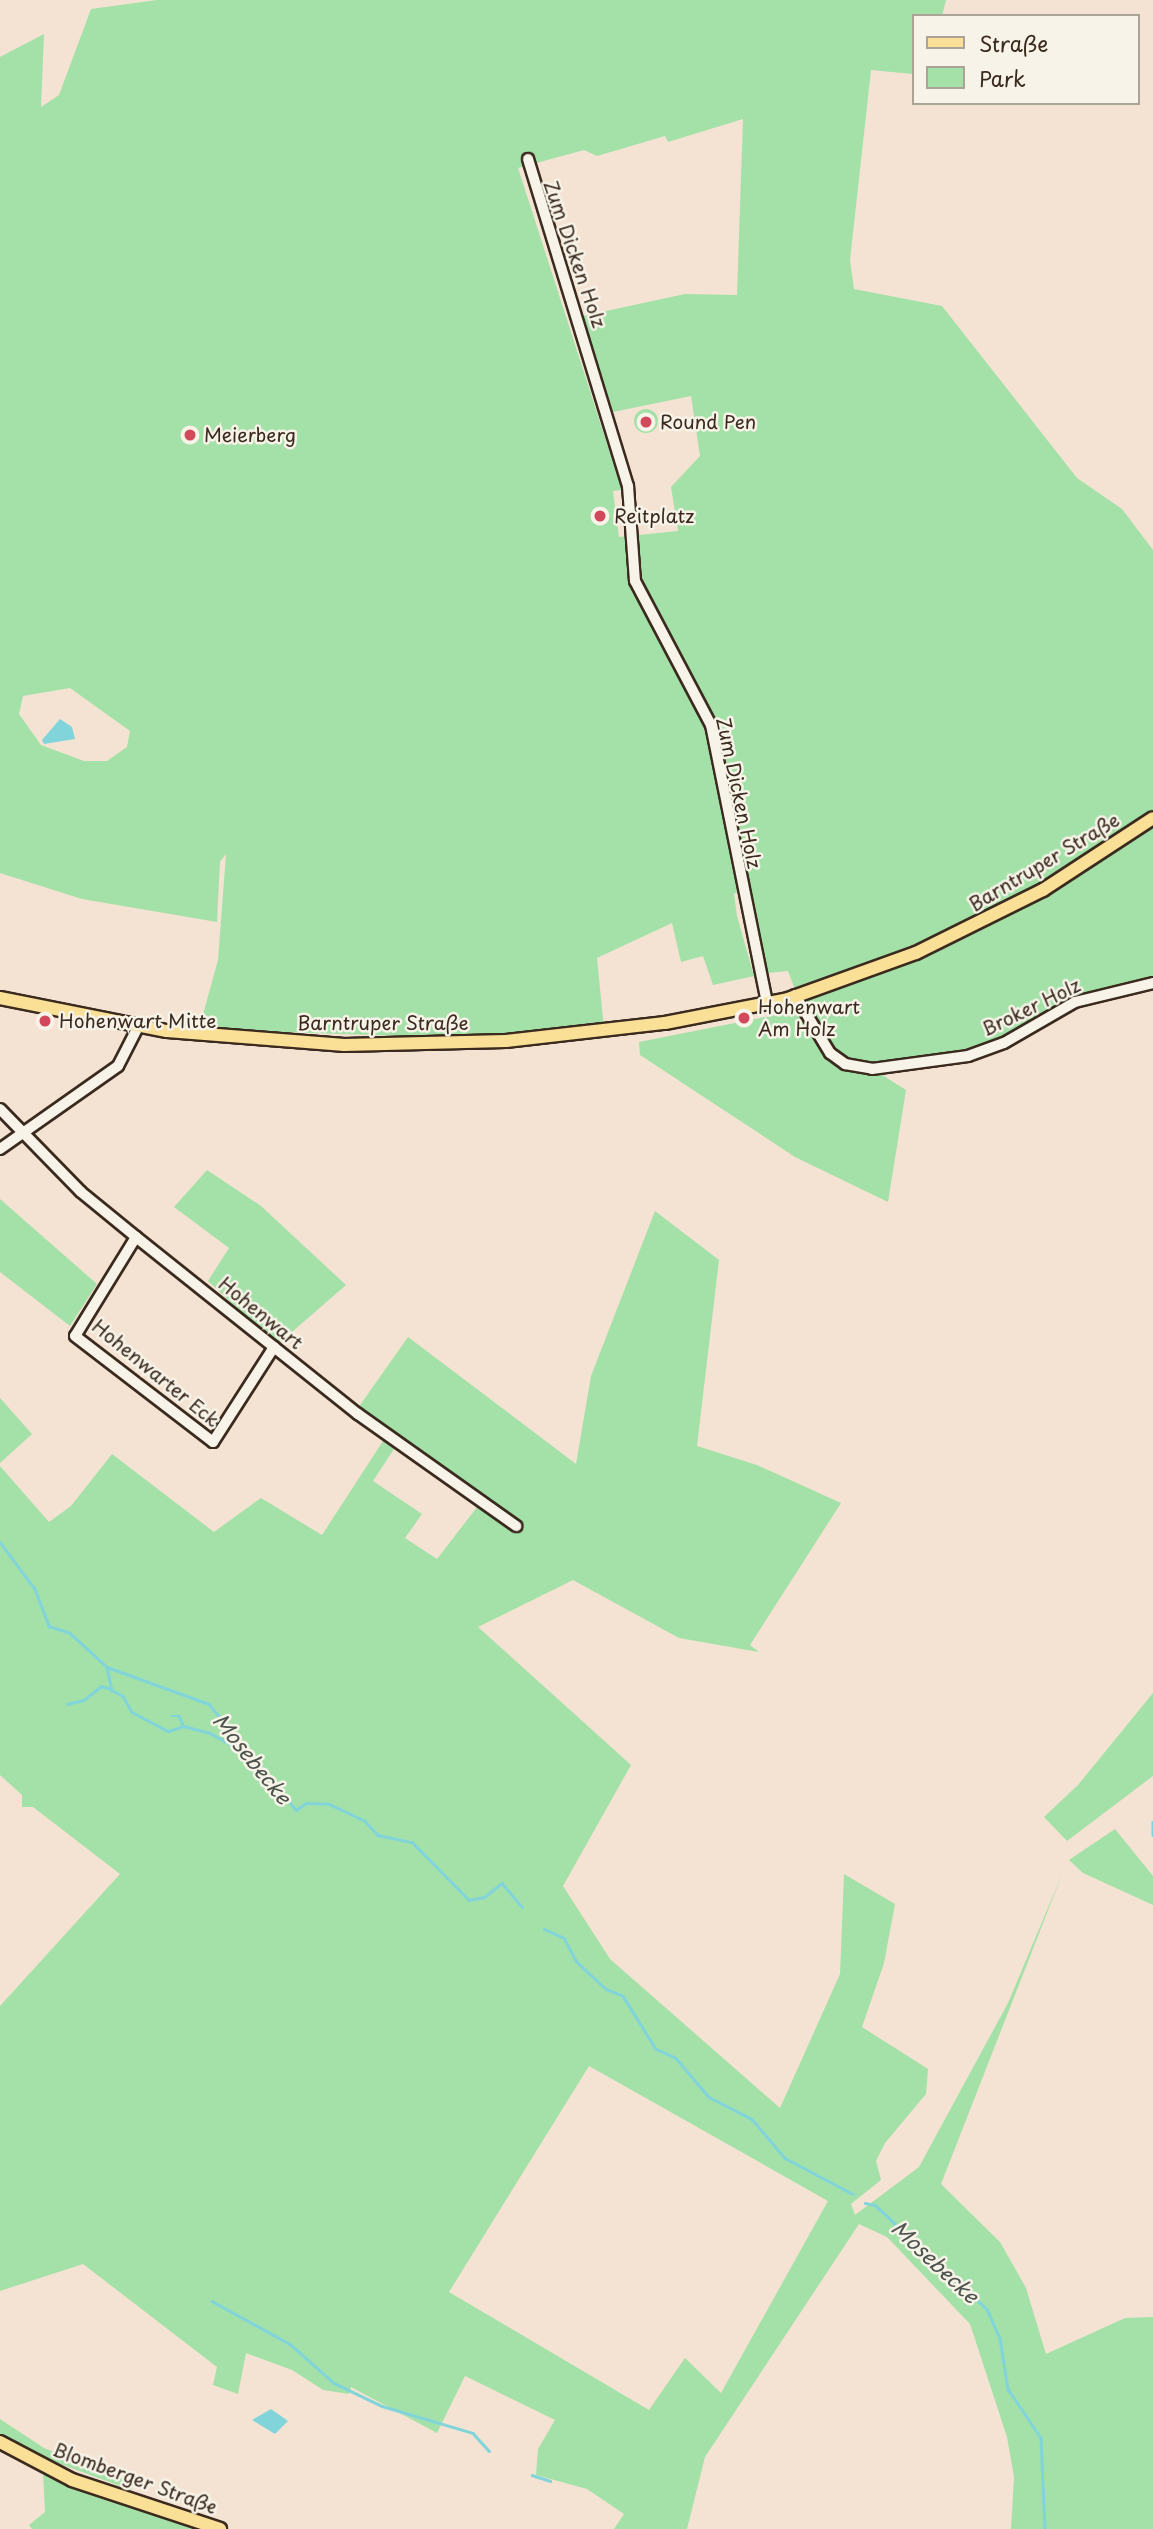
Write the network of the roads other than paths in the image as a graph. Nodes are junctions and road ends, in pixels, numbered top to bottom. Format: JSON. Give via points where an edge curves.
{"nodes":[{"id":1,"x":528,"y":159,"type":"dead end"},
{"id":2,"x":1153,"y":818,"type":"edge"},
{"id":3,"x":1153,"y":983,"type":"edge"},
{"id":4,"x":795,"y":995,"type":"junction"},
{"id":5,"x":0,"y":998,"type":"edge"},
{"id":6,"x":767,"y":1003,"type":"junction"},
{"id":7,"x":138,"y":1027,"type":"junction"},
{"id":8,"x":0,"y":1109,"type":"edge"},
{"id":9,"x":23,"y":1132,"type":"junction"},
{"id":10,"x":0,"y":1149,"type":"edge"},
{"id":11,"x":136,"y":1237,"type":"junction"},
{"id":12,"x":274,"y":1348,"type":"junction"},
{"id":13,"x":516,"y":1526,"type":"dead end"},
{"id":14,"x":0,"y":2442,"type":"edge"},
{"id":15,"x":220,"y":2529,"type":"edge"}],
"edges":[{"from":1,"to":6,"type":"street","name":"Zum Dicken Holz","via":[[628,486],[635,581],[711,725]]},
{"from":2,"to":4,"type":"main road","name":"Barntruper Straße","via":[[981,923],[883,966]]},
{"from":3,"to":4,"type":"street","name":"Broker Holz","via":[[1075,1002],[1004,1043],[968,1056],[872,1069],[845,1064],[830,1053]]},
{"from":4,"to":6,"type":"main road","name":"Barntruper Straße"},
{"from":5,"to":7,"type":"main road","name":"Barntruper Straße"},
{"from":6,"to":7,"type":"main road","name":"Barntruper Straße","via":[[604,1032],[461,1044],[301,1043]]},
{"from":7,"to":9,"type":"street","via":[[128,1055],[117,1066]]},
{"from":8,"to":9,"type":"street","name":"Hohenwart"},
{"from":9,"to":10,"type":"street"},
{"from":9,"to":11,"type":"street","name":"Hohenwart","via":[[81,1192]]},
{"from":11,"to":12,"type":"street","name":"Hohenwart"},
{"from":11,"to":12,"type":"street","name":"Hohenwarter Eck","via":[[75,1336],[213,1442]]},
{"from":12,"to":13,"type":"street","name":"Hohenwart"},
{"from":14,"to":15,"type":"main road","name":"Blomberger Straße","via":[[72,2480]]}]}
